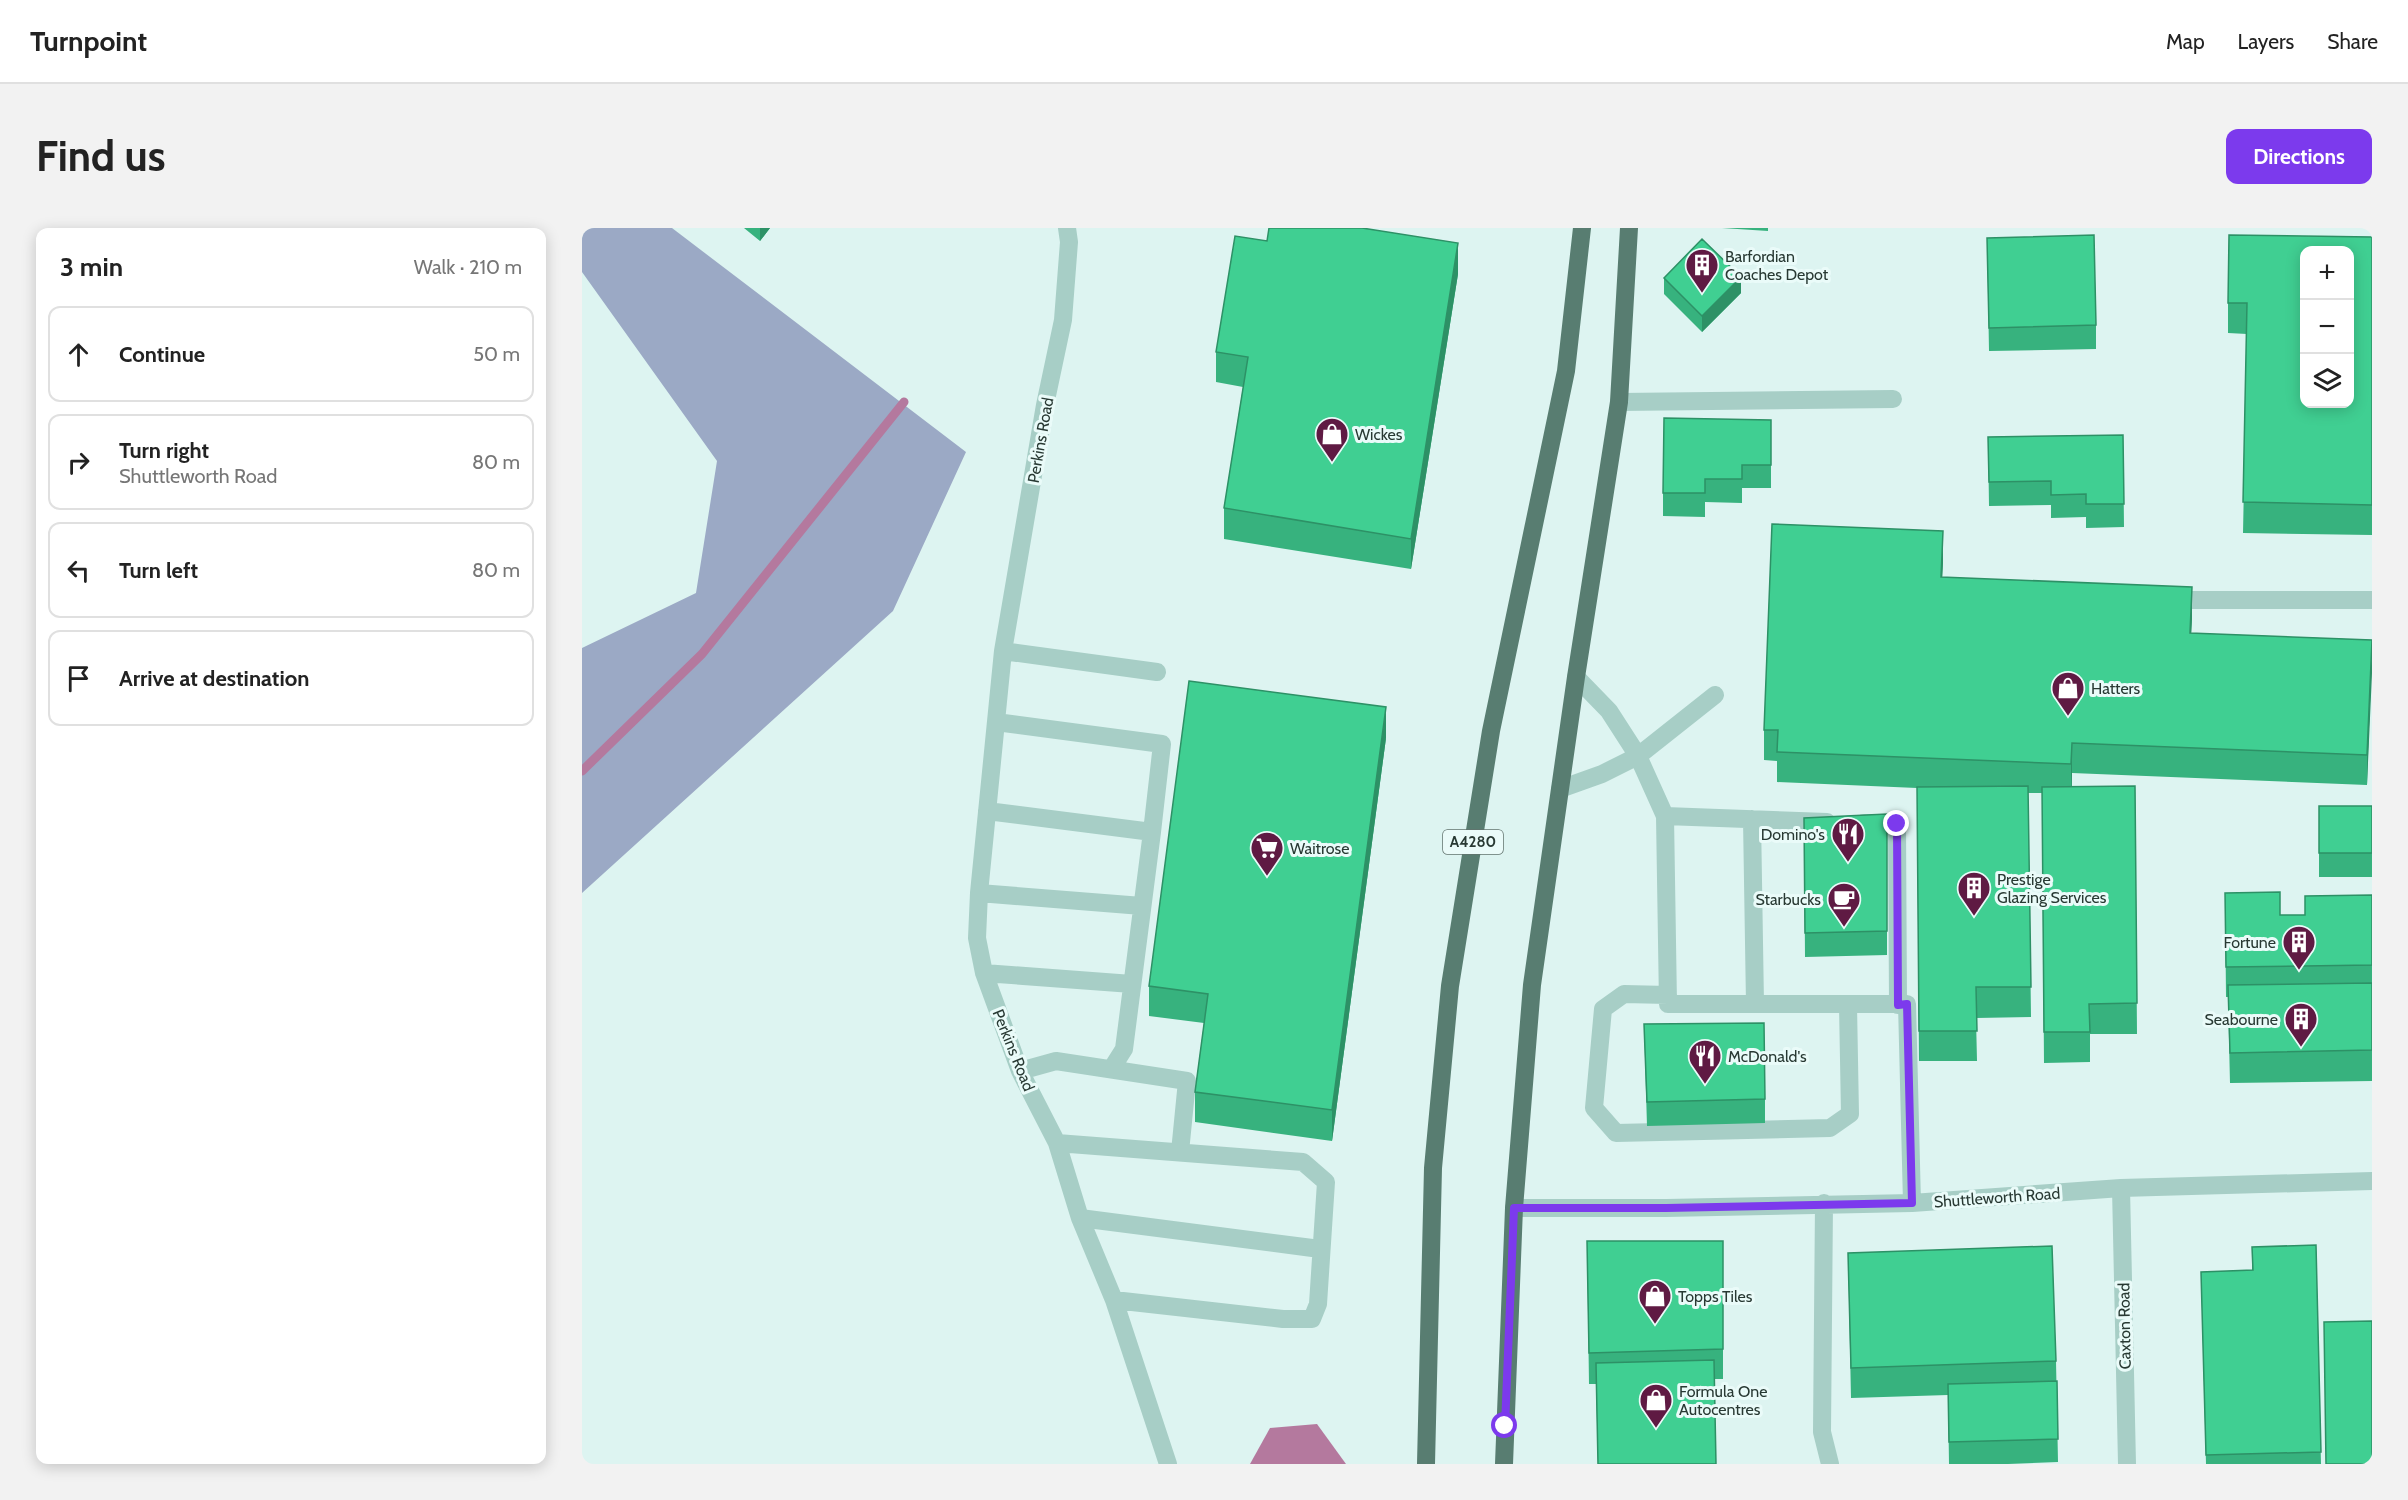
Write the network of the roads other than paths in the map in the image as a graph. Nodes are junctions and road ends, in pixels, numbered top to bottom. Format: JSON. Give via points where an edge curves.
{"nodes":[{"id":1,"x":1067,"y":228,"type":"edge"},
{"id":2,"x":1582,"y":228,"type":"edge"},
{"id":3,"x":1629,"y":228,"type":"edge"},
{"id":4,"x":1893,"y":399,"type":"dead end"},
{"id":5,"x":1619,"y":402,"type":"junction"},
{"id":6,"x":2156,"y":599,"type":"edge"},
{"id":7,"x":2372,"y":600,"type":"edge"},
{"id":8,"x":1004,"y":651,"type":"junction"},
{"id":9,"x":1157,"y":672,"type":"dead end"},
{"id":10,"x":1576,"y":677,"type":"junction"},
{"id":11,"x":1715,"y":695,"type":"dead end"},
{"id":12,"x":996,"y":722,"type":"junction"},
{"id":13,"x":1638,"y":756,"type":"junction"},
{"id":14,"x":1560,"y":789,"type":"junction"},
{"id":15,"x":987,"y":811,"type":"junction"},
{"id":16,"x":1665,"y":816,"type":"junction"},
{"id":17,"x":1752,"y":819,"type":"junction"},
{"id":18,"x":1152,"y":832,"type":"junction"},
{"id":19,"x":980,"y":893,"type":"junction"},
{"id":20,"x":1142,"y":906,"type":"junction"},
{"id":21,"x":984,"y":973,"type":"junction"},
{"id":22,"x":1132,"y":984,"type":"junction"},
{"id":23,"x":1668,"y":995,"type":"junction"},
{"id":24,"x":1755,"y":1004,"type":"junction"},
{"id":25,"x":1848,"y":1005,"type":"junction"},
{"id":26,"x":1898,"y":1005,"type":"junction"},
{"id":27,"x":1112,"y":1068,"type":"junction"},
{"id":28,"x":1020,"y":1071,"type":"junction"},
{"id":29,"x":1057,"y":1143,"type":"junction"},
{"id":30,"x":1180,"y":1152,"type":"junction"},
{"id":31,"x":2372,"y":1181,"type":"edge"},
{"id":32,"x":2121,"y":1188,"type":"junction"},
{"id":33,"x":1824,"y":1203,"type":"junction"},
{"id":34,"x":1912,"y":1203,"type":"junction"},
{"id":35,"x":1514,"y":1208,"type":"junction"},
{"id":36,"x":1080,"y":1218,"type":"junction"},
{"id":37,"x":1320,"y":1249,"type":"junction"},
{"id":38,"x":1114,"y":1300,"type":"junction"},
{"id":39,"x":1167,"y":1464,"type":"edge"},
{"id":40,"x":1426,"y":1464,"type":"edge"},
{"id":41,"x":1504,"y":1464,"type":"edge"},
{"id":42,"x":1830,"y":1464,"type":"edge"},
{"id":43,"x":2127,"y":1464,"type":"edge"}],
"edges":[{"from":1,"to":8,"type":"street","name":"Perkins Road","via":[[1063,320]]},
{"from":2,"to":40,"type":"main road","number":"A4280","via":[[1566,371],[1491,731],[1450,986],[1433,1168]]},
{"from":3,"to":5,"type":"main road"},
{"from":4,"to":5,"type":"street"},
{"from":5,"to":10,"type":"main road"},
{"from":6,"to":7,"type":"street"},
{"from":8,"to":9,"type":"street"},
{"from":8,"to":12,"type":"street","name":"Perkins Road"},
{"from":10,"to":13,"type":"street","via":[[1609,711]]},
{"from":10,"to":14,"type":"main road"},
{"from":11,"to":13,"type":"street"},
{"from":12,"to":15,"type":"street","name":"Perkins Road"},
{"from":12,"to":18,"type":"street","via":[[1162,744]]},
{"from":13,"to":14,"type":"street"},
{"from":13,"to":16,"type":"street"},
{"from":14,"to":35,"type":"main road","via":[[1532,985]]},
{"from":15,"to":18,"type":"street"},
{"from":15,"to":19,"type":"street","name":"Perkins Road"},
{"from":16,"to":17,"type":"street"},
{"from":16,"to":23,"type":"street"},
{"from":17,"to":24,"type":"street"},
{"from":17,"to":26,"type":"street","via":[[1897,824]]},
{"from":18,"to":20,"type":"street"},
{"from":19,"to":20,"type":"street"},
{"from":19,"to":21,"type":"street","name":"Perkins Road","via":[[977,938]]},
{"from":20,"to":22,"type":"street"},
{"from":21,"to":22,"type":"street"},
{"from":21,"to":28,"type":"street","name":"Perkins Road"},
{"from":22,"to":27,"type":"street","via":[[1124,1049]]},
{"from":23,"to":24,"type":"street","via":[[1668,1004]]},
{"from":23,"to":25,"type":"street","via":[[1624,994],[1603,1009],[1594,1108],[1616,1133],[1830,1128],[1850,1114]]},
{"from":24,"to":25,"type":"street"},
{"from":25,"to":26,"type":"street"},
{"from":26,"to":34,"type":"street","via":[[1907,1004]]},
{"from":27,"to":28,"type":"street","via":[[1056,1061]]},
{"from":27,"to":30,"type":"street","via":[[1187,1081]]},
{"from":28,"to":29,"type":"street","name":"Perkins Road"},
{"from":29,"to":30,"type":"street"},
{"from":29,"to":36,"type":"street","name":"Perkins Road"},
{"from":30,"to":37,"type":"street","via":[[1303,1162],[1326,1182]]},
{"from":31,"to":32,"type":"street","name":"Shuttleworth Road"},
{"from":32,"to":34,"type":"street","name":"Shuttleworth Road"},
{"from":32,"to":43,"type":"street","name":"Caxton Road"},
{"from":33,"to":34,"type":"street","name":"Shuttleworth Road"},
{"from":33,"to":35,"type":"street","name":"Shuttleworth Road"},
{"from":33,"to":42,"type":"street","via":[[1822,1432]]},
{"from":35,"to":41,"type":"main road"},
{"from":36,"to":37,"type":"street"},
{"from":36,"to":38,"type":"street","name":"Perkins Road"},
{"from":37,"to":38,"type":"street","via":[[1318,1304],[1312,1320]]},
{"from":38,"to":39,"type":"street","name":"Perkins Road"}]}
